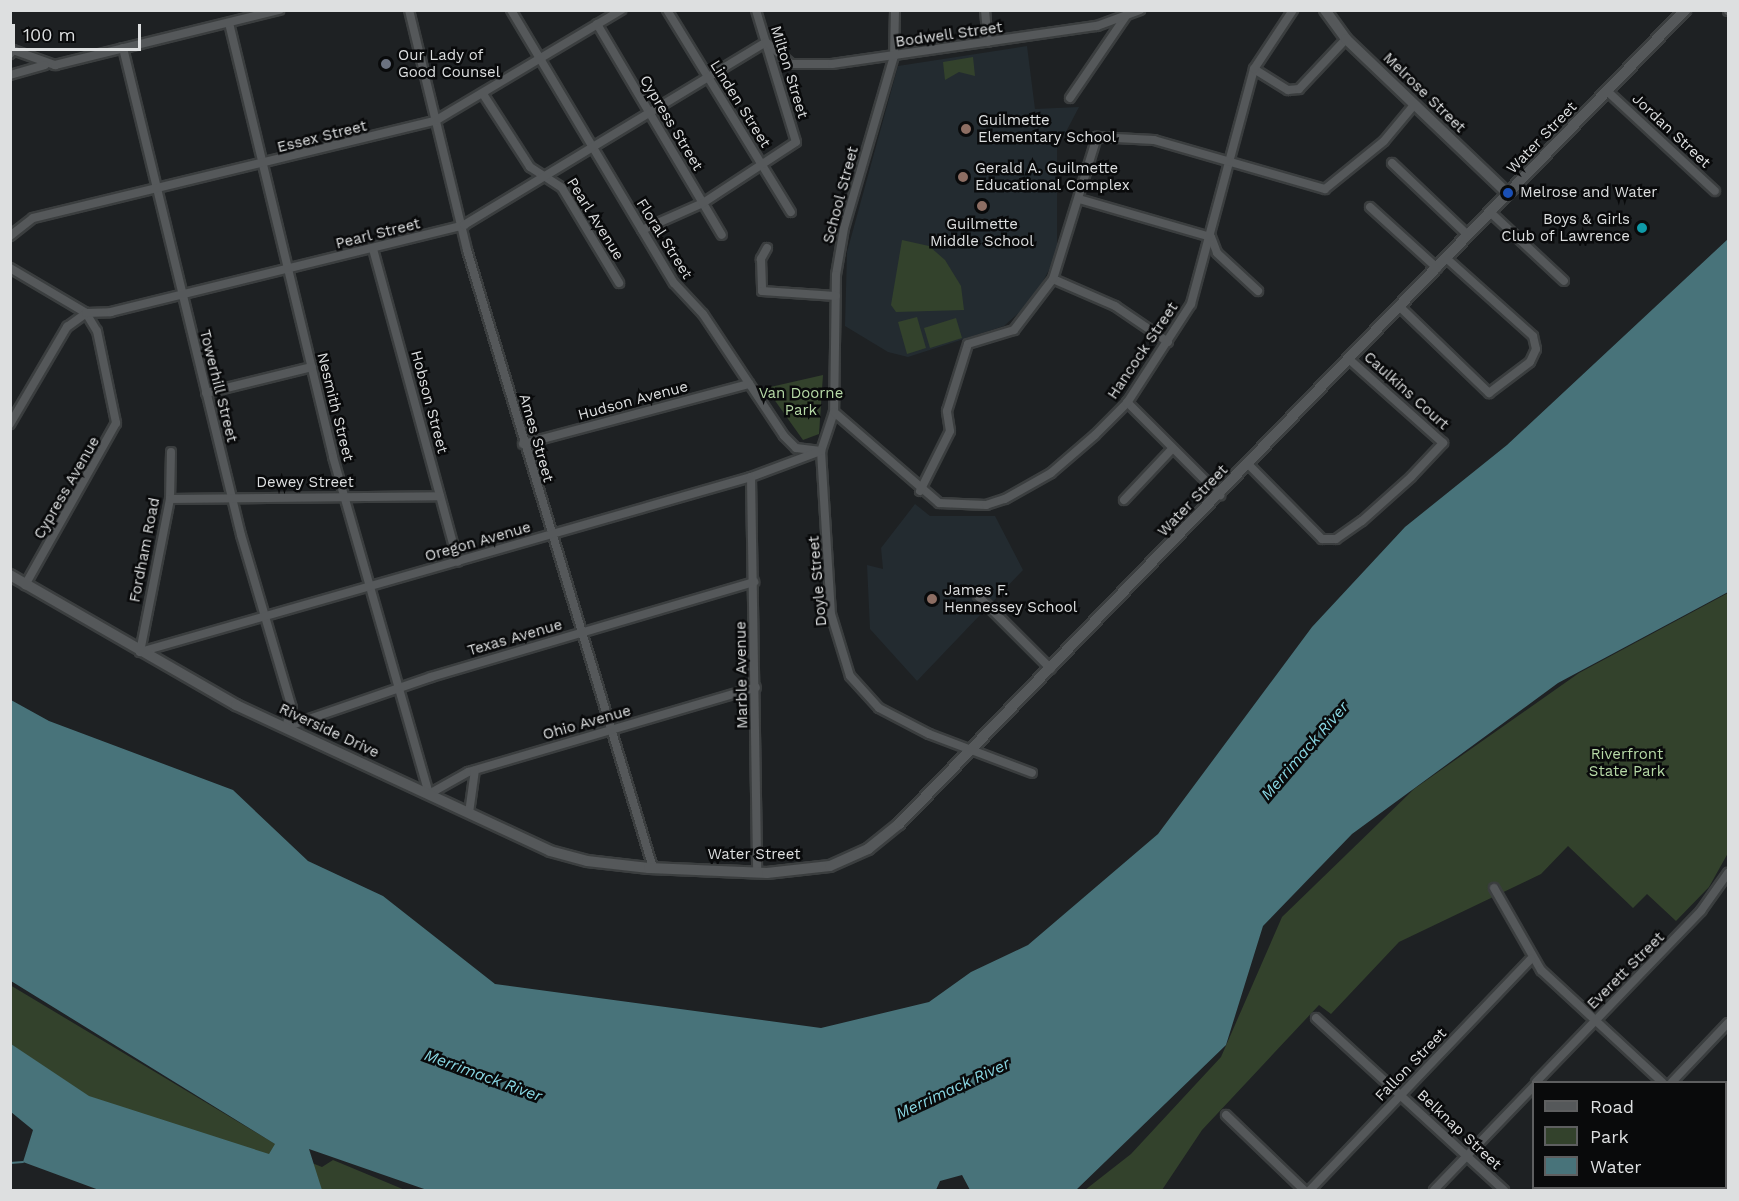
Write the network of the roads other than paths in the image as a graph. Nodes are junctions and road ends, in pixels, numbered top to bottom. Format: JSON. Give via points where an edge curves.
{"nodes":[{"id":1,"x":279,"y":10,"type":"edge"},
{"id":2,"x":409,"y":10,"type":"edge"},
{"id":3,"x":511,"y":10,"type":"edge"},
{"id":4,"x":621,"y":10,"type":"edge"},
{"id":5,"x":667,"y":10,"type":"edge"},
{"id":6,"x":756,"y":10,"type":"edge"},
{"id":7,"x":895,"y":10,"type":"edge"},
{"id":8,"x":985,"y":10,"type":"edge"},
{"id":9,"x":1140,"y":10,"type":"edge"},
{"id":10,"x":1293,"y":10,"type":"edge"},
{"id":11,"x":1325,"y":10,"type":"edge"},
{"id":12,"x":1685,"y":10,"type":"edge"},
{"id":13,"x":1126,"y":16,"type":"junction"},
{"id":14,"x":229,"y":23,"type":"junction"},
{"id":15,"x":597,"y":24,"type":"junction"},
{"id":16,"x":1346,"y":39,"type":"junction"},
{"id":17,"x":766,"y":42,"type":"junction"},
{"id":18,"x":988,"y":42,"type":"junction"},
{"id":19,"x":123,"y":48,"type":"junction"},
{"id":20,"x":11,"y":50,"type":"edge"},
{"id":21,"x":894,"y":56,"type":"junction"},
{"id":22,"x":540,"y":59,"type":"junction"},
{"id":23,"x":45,"y":65,"type":"junction"},
{"id":24,"x":1254,"y":69,"type":"junction"},
{"id":25,"x":10,"y":75,"type":"edge"},
{"id":26,"x":708,"y":78,"type":"junction"},
{"id":27,"x":1607,"y":91,"type":"junction"},
{"id":28,"x":483,"y":94,"type":"junction"},
{"id":29,"x":1070,"y":98,"type":"dead end"},
{"id":30,"x":1414,"y":105,"type":"junction"},
{"id":31,"x":650,"y":113,"type":"junction"},
{"id":32,"x":435,"y":121,"type":"junction"},
{"id":33,"x":593,"y":147,"type":"junction"},
{"id":34,"x":1230,"y":162,"type":"junction"},
{"id":35,"x":1392,"y":163,"type":"dead end"},
{"id":36,"x":264,"y":165,"type":"junction"},
{"id":37,"x":762,"y":165,"type":"junction"},
{"id":38,"x":543,"y":177,"type":"junction"},
{"id":39,"x":157,"y":188,"type":"junction"},
{"id":40,"x":1715,"y":191,"type":"dead end"},
{"id":41,"x":1508,"y":194,"type":"junction"},
{"id":42,"x":1078,"y":199,"type":"junction"},
{"id":43,"x":703,"y":203,"type":"junction"},
{"id":44,"x":1370,"y":207,"type":"dead end"},
{"id":45,"x":791,"y":212,"type":"dead end"},
{"id":46,"x":1490,"y":212,"type":"junction"},
{"id":47,"x":461,"y":226,"type":"junction"},
{"id":48,"x":642,"y":231,"type":"junction"},
{"id":49,"x":722,"y":235,"type":"dead end"},
{"id":50,"x":10,"y":236,"type":"edge"},
{"id":51,"x":1468,"y":236,"type":"junction"},
{"id":52,"x":1211,"y":237,"type":"junction"},
{"id":53,"x":767,"y":248,"type":"dead end"},
{"id":54,"x":373,"y":249,"type":"junction"},
{"id":55,"x":1446,"y":258,"type":"junction"},
{"id":56,"x":10,"y":268,"type":"edge"},
{"id":57,"x":1437,"y":268,"type":"junction"},
{"id":58,"x":288,"y":269,"type":"junction"},
{"id":59,"x":1053,"y":279,"type":"junction"},
{"id":60,"x":1564,"y":281,"type":"dead end"},
{"id":61,"x":619,"y":283,"type":"dead end"},
{"id":62,"x":1258,"y":291,"type":"dead end"},
{"id":63,"x":181,"y":295,"type":"junction"},
{"id":64,"x":836,"y":296,"type":"junction"},
{"id":65,"x":1400,"y":307,"type":"junction"},
{"id":66,"x":86,"y":314,"type":"junction"},
{"id":67,"x":1168,"y":342,"type":"junction"},
{"id":68,"x":1350,"y":360,"type":"junction"},
{"id":69,"x":312,"y":367,"type":"junction"},
{"id":70,"x":749,"y":384,"type":"junction"},
{"id":71,"x":206,"y":393,"type":"junction"},
{"id":72,"x":1127,"y":402,"type":"junction"},
{"id":73,"x":834,"y":411,"type":"junction"},
{"id":74,"x":10,"y":424,"type":"edge"},
{"id":75,"x":524,"y":444,"type":"junction"},
{"id":76,"x":1173,"y":448,"type":"junction"},
{"id":77,"x":821,"y":451,"type":"junction"},
{"id":78,"x":171,"y":452,"type":"dead end"},
{"id":79,"x":1249,"y":465,"type":"junction"},
{"id":80,"x":751,"y":477,"type":"junction"},
{"id":81,"x":920,"y":491,"type":"junction"},
{"id":82,"x":1220,"y":495,"type":"junction"},
{"id":83,"x":440,"y":496,"type":"junction"},
{"id":84,"x":232,"y":497,"type":"junction"},
{"id":85,"x":344,"y":497,"type":"junction"},
{"id":86,"x":170,"y":499,"type":"junction"},
{"id":87,"x":1124,"y":500,"type":"dead end"},
{"id":88,"x":551,"y":535,"type":"junction"},
{"id":89,"x":458,"y":562,"type":"junction"},
{"id":90,"x":10,"y":575,"type":"edge"},
{"id":91,"x":754,"y":582,"type":"junction"},
{"id":92,"x":25,"y":585,"type":"junction"},
{"id":93,"x":369,"y":588,"type":"junction"},
{"id":94,"x":978,"y":596,"type":"dead end"},
{"id":95,"x":267,"y":618,"type":"junction"},
{"id":96,"x":581,"y":633,"type":"junction"},
{"id":97,"x":140,"y":652,"type":"junction"},
{"id":98,"x":1051,"y":669,"type":"junction"},
{"id":99,"x":398,"y":687,"type":"junction"},
{"id":100,"x":756,"y":687,"type":"junction"},
{"id":101,"x":286,"y":727,"type":"junction"},
{"id":102,"x":610,"y":730,"type":"junction"},
{"id":103,"x":972,"y":750,"type":"junction"},
{"id":104,"x":475,"y":770,"type":"junction"},
{"id":105,"x":1032,"y":773,"type":"dead end"},
{"id":106,"x":429,"y":794,"type":"junction"},
{"id":107,"x":469,"y":813,"type":"junction"},
{"id":108,"x":653,"y":868,"type":"junction"},
{"id":109,"x":757,"y":873,"type":"junction"},
{"id":110,"x":1728,"y":873,"type":"edge"},
{"id":111,"x":1726,"y":883,"type":"edge"},
{"id":112,"x":1494,"y":888,"type":"dead end"},
{"id":113,"x":1531,"y":959,"type":"junction"},
{"id":114,"x":1316,"y":1018,"type":"dead end"},
{"id":115,"x":1595,"y":1021,"type":"junction"},
{"id":116,"x":1728,"y":1023,"type":"edge"},
{"id":117,"x":1538,"y":1081,"type":"edge"},
{"id":118,"x":1660,"y":1081,"type":"edge"},
{"id":119,"x":1674,"y":1081,"type":"edge"},
{"id":120,"x":1532,"y":1087,"type":"edge"},
{"id":121,"x":1401,"y":1095,"type":"junction"},
{"id":122,"x":1226,"y":1115,"type":"dead end"},
{"id":123,"x":1467,"y":1156,"type":"junction"},
{"id":124,"x":1304,"y":1191,"type":"edge"},
{"id":125,"x":1310,"y":1191,"type":"edge"},
{"id":126,"x":1434,"y":1191,"type":"edge"},
{"id":127,"x":1504,"y":1191,"type":"edge"}],
"edges":[{"from":1,"to":14,"type":"street"},
{"from":2,"to":32,"type":"street","name":"Ames Street"},
{"from":3,"to":22,"type":"street","name":"Floral Street"},
{"from":4,"to":15,"type":"street","name":"Essex Street"},
{"from":5,"to":26,"type":"street","name":"Linden Street"},
{"from":6,"to":17,"type":"street","name":"Milton Street"},
{"from":7,"to":21,"type":"street","name":"School Street"},
{"from":8,"to":18,"type":"street"},
{"from":9,"to":13,"type":"street","name":"Bodwell Street"},
{"from":10,"to":24,"type":"street","name":"Hancock Street"},
{"from":11,"to":16,"type":"main road","name":"Melrose Street"},
{"from":12,"to":27,"type":"main road","name":"Water Street"},
{"from":13,"to":18,"type":"street","name":"Bodwell Street","via":[[1097,26]]},
{"from":13,"to":29,"type":"street"},
{"from":14,"to":19,"type":"street"},
{"from":14,"to":36,"type":"street","name":"Nesmith Street"},
{"from":15,"to":22,"type":"street","name":"Essex Street"},
{"from":15,"to":31,"type":"street","name":"Cypress Street"},
{"from":16,"to":24,"type":"street","via":[[1299,89],[1288,90]]},
{"from":16,"to":30,"type":"main road","name":"Melrose Street"},
{"from":17,"to":21,"type":"street","name":"Bodwell Street","via":[[791,64]]},
{"from":17,"to":26,"type":"street","name":"Pearl Street"},
{"from":17,"to":37,"type":"street","name":"Milton Street","via":[[795,142]]},
{"from":18,"to":21,"type":"street","name":"Bodwell Street"},
{"from":19,"to":23,"type":"street"},
{"from":19,"to":39,"type":"street","name":"Towerhill Street"},
{"from":20,"to":23,"type":"street"},
{"from":21,"to":64,"type":"street","name":"School Street","via":[[844,228]]},
{"from":22,"to":28,"type":"street","name":"Essex Street"},
{"from":22,"to":33,"type":"street","name":"Floral Street"},
{"from":23,"to":25,"type":"street"},
{"from":24,"to":34,"type":"street","name":"Hancock Street"},
{"from":26,"to":31,"type":"street","name":"Pearl Street"},
{"from":26,"to":37,"type":"street","name":"Linden Street"},
{"from":27,"to":40,"type":"street","name":"Jordan Street"},
{"from":27,"to":41,"type":"main road","name":"Water Street"},
{"from":28,"to":32,"type":"street","name":"Essex Street"},
{"from":28,"to":38,"type":"street","name":"Pearl Avenue"},
{"from":30,"to":34,"type":"street","via":[[1384,141],[1326,189]]},
{"from":30,"to":41,"type":"main road","name":"Melrose Street"},
{"from":31,"to":33,"type":"street","name":"Pearl Street"},
{"from":31,"to":43,"type":"street","name":"Cypress Street"},
{"from":32,"to":36,"type":"street","name":"Essex Street"},
{"from":32,"to":47,"type":"street","name":"Ames Street"},
{"from":33,"to":38,"type":"street","name":"Pearl Street"},
{"from":33,"to":48,"type":"street","name":"Floral Street"},
{"from":34,"to":42,"type":"street","via":[[1154,140],[1097,137]]},
{"from":34,"to":52,"type":"street","name":"Hancock Street"},
{"from":35,"to":51,"type":"street"},
{"from":36,"to":39,"type":"street","name":"Essex Street"},
{"from":36,"to":58,"type":"street","name":"Nesmith Street"},
{"from":37,"to":43,"type":"street"},
{"from":37,"to":45,"type":"street","name":"Linden Street"},
{"from":38,"to":47,"type":"street","name":"Pearl Street"},
{"from":38,"to":61,"type":"street","name":"Pearl Avenue","via":[[562,188]]},
{"from":39,"to":50,"type":"street","name":"Essex Street","via":[[33,218],[21,222]]},
{"from":39,"to":63,"type":"street","name":"Towerhill Street"},
{"from":41,"to":46,"type":"main road","name":"Water Street"},
{"from":42,"to":52,"type":"street"},
{"from":42,"to":59,"type":"street"},
{"from":43,"to":48,"type":"street"},
{"from":43,"to":49,"type":"street","name":"Cypress Street"},
{"from":44,"to":57,"type":"street"},
{"from":46,"to":51,"type":"main road","name":"Water Street"},
{"from":46,"to":60,"type":"street"},
{"from":47,"to":54,"type":"street","name":"Pearl Street"},
{"from":47,"to":75,"type":"street","name":"Ames Street"},
{"from":48,"to":70,"type":"street","name":"Floral Street"},
{"from":51,"to":55,"type":"main road","name":"Water Street"},
{"from":52,"to":62,"type":"street","via":[[1217,253]]},
{"from":52,"to":67,"type":"street","name":"Hancock Street","via":[[1199,284]]},
{"from":53,"to":64,"type":"street","via":[[761,259],[762,291]]},
{"from":54,"to":58,"type":"street","name":"Pearl Street"},
{"from":54,"to":83,"type":"street","name":"Hobson Street"},
{"from":55,"to":57,"type":"main road","name":"Water Street"},
{"from":55,"to":65,"type":"street","via":[[1533,336],[1536,349],[1530,362],[1489,393]]},
{"from":56,"to":66,"type":"street"},
{"from":57,"to":65,"type":"main road","name":"Water Street"},
{"from":58,"to":63,"type":"street","name":"Pearl Street"},
{"from":58,"to":69,"type":"street","name":"Nesmith Street"},
{"from":59,"to":67,"type":"street","via":[[1115,306]]},
{"from":59,"to":81,"type":"street","via":[[1014,330],[968,344],[947,411],[950,432]]},
{"from":63,"to":66,"type":"street","name":"Pearl Street"},
{"from":63,"to":71,"type":"street","name":"Towerhill Street"},
{"from":64,"to":73,"type":"street","name":"School Street"},
{"from":65,"to":68,"type":"main road","name":"Water Street"},
{"from":66,"to":74,"type":"street","name":"Pearl Street","via":[[67,327]]},
{"from":66,"to":92,"type":"street","name":"Cypress Avenue","via":[[97,332],[116,423]]},
{"from":67,"to":72,"type":"street","name":"Hancock Street"},
{"from":68,"to":79,"type":"main road","name":"Water Street"},
{"from":68,"to":79,"type":"street","name":"Caulkins Court","via":[[1443,443],[1385,503],[1336,538],[1322,539]]},
{"from":69,"to":71,"type":"street"},
{"from":69,"to":85,"type":"street","name":"Nesmith Street"},
{"from":70,"to":75,"type":"street","name":"Hudson Avenue"},
{"from":70,"to":77,"type":"street","name":"Floral Street","via":[[796,448]]},
{"from":71,"to":84,"type":"street","name":"Towerhill Street"},
{"from":72,"to":76,"type":"street"},
{"from":72,"to":81,"type":"street","name":"Hancock Street","via":[[1051,473],[1005,499],[986,505],[939,503]]},
{"from":73,"to":77,"type":"street","name":"School Street"},
{"from":73,"to":81,"type":"street","name":"Hancock Street"},
{"from":75,"to":88,"type":"street","name":"Ames Street"},
{"from":76,"to":82,"type":"street"},
{"from":76,"to":87,"type":"street"},
{"from":77,"to":80,"type":"street","name":"Oregon Avenue"},
{"from":77,"to":103,"type":"street","name":"Doyle Street","via":[[831,614],[850,676],[894,718]]},
{"from":78,"to":86,"type":"street","name":"Fordham Road"},
{"from":79,"to":82,"type":"main road","name":"Water Street"},
{"from":80,"to":88,"type":"street","name":"Oregon Avenue"},
{"from":80,"to":91,"type":"street","name":"Marble Avenue"},
{"from":82,"to":98,"type":"main road","name":"Water Street"},
{"from":83,"to":85,"type":"street","name":"Dewey Street"},
{"from":83,"to":89,"type":"street","name":"Hobson Street"},
{"from":84,"to":85,"type":"street","name":"Dewey Street"},
{"from":84,"to":86,"type":"street","name":"Dewey Street"},
{"from":84,"to":95,"type":"street","name":"Towerhill Street"},
{"from":85,"to":93,"type":"street","name":"Nesmith Street"},
{"from":86,"to":97,"type":"street","name":"Fordham Road"},
{"from":88,"to":89,"type":"street","name":"Oregon Avenue"},
{"from":88,"to":96,"type":"street","name":"Ames Street"},
{"from":89,"to":93,"type":"street","name":"Oregon Avenue"},
{"from":90,"to":92,"type":"main road","name":"Riverside Drive"},
{"from":91,"to":96,"type":"street","name":"Texas Avenue"},
{"from":91,"to":100,"type":"street","name":"Marble Avenue"},
{"from":92,"to":97,"type":"main road","name":"Riverside Drive"},
{"from":93,"to":95,"type":"street","name":"Oregon Avenue"},
{"from":93,"to":99,"type":"street","name":"Nesmith Street"},
{"from":94,"to":98,"type":"street"},
{"from":95,"to":97,"type":"street","name":"Oregon Avenue"},
{"from":95,"to":101,"type":"street","name":"Towerhill Street","via":[[292,708]]},
{"from":96,"to":99,"type":"street","name":"Texas Avenue"},
{"from":96,"to":102,"type":"street","name":"Ames Street"},
{"from":97,"to":101,"type":"main road","name":"Riverside Drive"},
{"from":98,"to":103,"type":"main road","name":"Water Street"},
{"from":99,"to":101,"type":"street","name":"Texas Avenue"},
{"from":99,"to":106,"type":"street","name":"Nesmith Street"},
{"from":100,"to":102,"type":"street","name":"Ohio Avenue"},
{"from":100,"to":109,"type":"street","name":"Marble Avenue"},
{"from":101,"to":106,"type":"main road","name":"Riverside Drive"},
{"from":102,"to":104,"type":"street","name":"Ohio Avenue"},
{"from":102,"to":108,"type":"street","name":"Ames Street"},
{"from":103,"to":105,"type":"street","name":"Doyle Street"},
{"from":103,"to":109,"type":"main road","name":"Water Street","via":[[868,849],[830,866]]},
{"from":104,"to":106,"type":"street","name":"Ohio Avenue"},
{"from":104,"to":107,"type":"street"},
{"from":106,"to":107,"type":"main road","name":"Riverside Drive"},
{"from":107,"to":108,"type":"main road","name":"Riverside Drive","via":[[550,851],[587,861]]},
{"from":108,"to":109,"type":"main road","name":"Water Street"},
{"from":110,"to":111,"type":"street","name":"Everett Street"},
{"from":111,"to":115,"type":"street","name":"Everett Street"},
{"from":112,"to":113,"type":"street"},
{"from":113,"to":115,"type":"street"},
{"from":113,"to":121,"type":"street","name":"Fallon Street"},
{"from":114,"to":121,"type":"street","name":"Belknap Street"},
{"from":115,"to":117,"type":"street","name":"Everett Street"},
{"from":115,"to":118,"type":"street"},
{"from":116,"to":119,"type":"street"},
{"from":120,"to":123,"type":"street","name":"Everett Street"},
{"from":121,"to":123,"type":"street","name":"Belknap Street"},
{"from":121,"to":125,"type":"street","name":"Fallon Street"},
{"from":122,"to":124,"type":"street"},
{"from":123,"to":126,"type":"street","name":"Everett Street"},
{"from":123,"to":127,"type":"street","name":"Belknap Street"}]}
